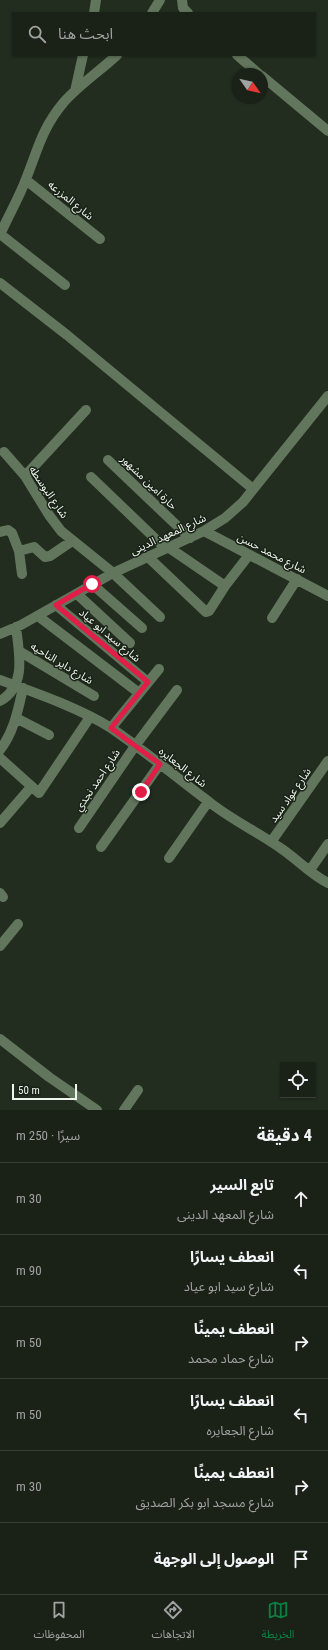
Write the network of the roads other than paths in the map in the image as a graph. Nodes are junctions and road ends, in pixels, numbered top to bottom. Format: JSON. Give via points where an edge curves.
{"nodes":[{"id":1,"x":96,"y":0,"type":"edge"},
{"id":2,"x":160,"y":0,"type":"edge"},
{"id":3,"x":182,"y":0,"type":"edge"},
{"id":4,"x":94,"y":12,"type":"edge"},
{"id":5,"x":153,"y":12,"type":"edge"},
{"id":6,"x":187,"y":12,"type":"edge"},
{"id":7,"x":84,"y":56,"type":"edge"},
{"id":8,"x":116,"y":56,"type":"edge"},
{"id":9,"x":238,"y":56,"type":"edge"},
{"id":10,"x":252,"y":68,"type":"edge"},
{"id":11,"x":268,"y":81,"type":"edge"},
{"id":12,"x":75,"y":91,"type":"junction"},
{"id":13,"x":328,"y":132,"type":"edge"},
{"id":14,"x":26,"y":180,"type":"junction"},
{"id":15,"x":0,"y":234,"type":"edge"},
{"id":16,"x":100,"y":239,"type":"dead end"},
{"id":17,"x":0,"y":282,"type":"edge"},
{"id":18,"x":65,"y":285,"type":"dead end"},
{"id":19,"x":328,"y":396,"type":"edge"},
{"id":20,"x":86,"y":410,"type":"dead end"},
{"id":21,"x":4,"y":452,"type":"dead end"},
{"id":22,"x":108,"y":460,"type":"dead end"},
{"id":23,"x":25,"y":476,"type":"junction"},
{"id":24,"x":91,"y":477,"type":"dead end"},
{"id":25,"x":253,"y":490,"type":"junction"},
{"id":26,"x":204,"y":531,"type":"junction"},
{"id":27,"x":0,"y":532,"type":"edge"},
{"id":28,"x":190,"y":538,"type":"junction"},
{"id":29,"x":72,"y":541,"type":"junction"},
{"id":30,"x":167,"y":548,"type":"junction"},
{"id":31,"x":19,"y":551,"type":"junction"},
{"id":32,"x":249,"y":555,"type":"junction"},
{"id":33,"x":147,"y":556,"type":"junction"},
{"id":34,"x":113,"y":573,"type":"junction"},
{"id":35,"x":22,"y":574,"type":"dead end"},
{"id":36,"x":297,"y":579,"type":"junction"},
{"id":37,"x":92,"y":584,"type":"junction"},
{"id":38,"x":225,"y":586,"type":"junction"},
{"id":39,"x":77,"y":594,"type":"junction"},
{"id":40,"x":328,"y":596,"type":"edge"},
{"id":41,"x":56,"y":605,"type":"junction"},
{"id":42,"x":38,"y":616,"type":"junction"},
{"id":43,"x":160,"y":617,"type":"dead end"},
{"id":44,"x":272,"y":618,"type":"dead end"},
{"id":45,"x":16,"y":627,"type":"junction"},
{"id":46,"x":142,"y":628,"type":"dead end"},
{"id":47,"x":0,"y":634,"type":"edge"},
{"id":48,"x":130,"y":643,"type":"dead end"},
{"id":49,"x":19,"y":651,"type":"junction"},
{"id":50,"x":159,"y":669,"type":"dead end"},
{"id":51,"x":0,"y":680,"type":"edge"},
{"id":52,"x":148,"y":682,"type":"junction"},
{"id":53,"x":20,"y":686,"type":"junction"},
{"id":54,"x":177,"y":690,"type":"dead end"},
{"id":55,"x":139,"y":693,"type":"junction"},
{"id":56,"x":94,"y":696,"type":"dead end"},
{"id":57,"x":0,"y":701,"type":"edge"},
{"id":58,"x":90,"y":716,"type":"junction"},
{"id":59,"x":16,"y":718,"type":"junction"},
{"id":60,"x":111,"y":728,"type":"junction"},
{"id":61,"x":49,"y":735,"type":"dead end"},
{"id":62,"x":135,"y":746,"type":"junction"},
{"id":63,"x":0,"y":750,"type":"edge"},
{"id":64,"x":0,"y":758,"type":"edge"},
{"id":65,"x":328,"y":762,"type":"edge"},
{"id":66,"x":160,"y":764,"type":"junction"},
{"id":67,"x":35,"y":790,"type":"junction"},
{"id":68,"x":208,"y":802,"type":"junction"},
{"id":69,"x":1,"y":819,"type":"edge"},
{"id":70,"x":79,"y":828,"type":"dead end"},
{"id":71,"x":271,"y":842,"type":"junction"},
{"id":72,"x":328,"y":844,"type":"edge"},
{"id":73,"x":101,"y":847,"type":"dead end"},
{"id":74,"x":169,"y":858,"type":"dead end"},
{"id":75,"x":310,"y":870,"type":"junction"},
{"id":76,"x":328,"y":883,"type":"edge"},
{"id":77,"x":18,"y":924,"type":"dead end"},
{"id":78,"x":0,"y":946,"type":"edge"},
{"id":79,"x":0,"y":1040,"type":"edge"},
{"id":80,"x":138,"y":1090,"type":"dead end"},
{"id":81,"x":97,"y":1110,"type":"edge"},
{"id":82,"x":124,"y":1110,"type":"edge"}],
"edges":[{"from":1,"to":4,"type":"street"},
{"from":2,"to":5,"type":"street"},
{"from":3,"to":6,"type":"street","via":[[183,8]]},
{"from":7,"to":12,"type":"street"},
{"from":8,"to":12,"type":"street"},
{"from":9,"to":10,"type":"street"},
{"from":11,"to":13,"type":"street"},
{"from":12,"to":14,"type":"street","via":[[47,126]]},
{"from":14,"to":15,"type":"street"},
{"from":14,"to":16,"type":"street","name":"شارع المزرعه"},
{"from":15,"to":18,"type":"street"},
{"from":17,"to":25,"type":"street"},
{"from":19,"to":25,"type":"street","name":"شارع المعهد الدينى"},
{"from":20,"to":23,"type":"street"},
{"from":21,"to":23,"type":"street","name":"شارع البوسطه"},
{"from":22,"to":28,"type":"street","name":"حارة امين مشهور"},
{"from":23,"to":29,"type":"street","name":"شارع البوسطه","via":[[55,524]]},
{"from":24,"to":30,"type":"street"},
{"from":25,"to":26,"type":"street","name":"شارع المعهد الدينى","via":[[234,510]]},
{"from":26,"to":28,"type":"street","name":"شارع المعهد الدينى"},
{"from":26,"to":32,"type":"street","name":"شارع محمد حسن"},
{"from":27,"to":31,"type":"street","via":[[8,530],[12,533]]},
{"from":28,"to":30,"type":"street","name":"شارع المعهد الدينى"},
{"from":29,"to":31,"type":"street","via":[[48,557],[43,556],[34,547]]},
{"from":29,"to":34,"type":"street","name":"شارع البوسطه"},
{"from":30,"to":33,"type":"street","name":"شارع المعهد الدينى"},
{"from":30,"to":38,"type":"street"},
{"from":31,"to":35,"type":"street"},
{"from":32,"to":36,"type":"street","name":"شارع محمد حسن"},
{"from":32,"to":38,"type":"street"},
{"from":33,"to":34,"type":"street","name":"شارع المعهد الدينى"},
{"from":33,"to":38,"type":"street","via":[[206,612]]},
{"from":34,"to":37,"type":"street","name":"شارع المعهد الدينى"},
{"from":34,"to":43,"type":"street","name":"شارع البوسطه"},
{"from":36,"to":40,"type":"street","name":"شارع محمد حسن"},
{"from":36,"to":44,"type":"street"},
{"from":37,"to":39,"type":"street","name":"شارع المعهد الدينى"},
{"from":37,"to":46,"type":"street"},
{"from":39,"to":41,"type":"street","name":"شارع المعهد الدينى"},
{"from":39,"to":48,"type":"street"},
{"from":41,"to":42,"type":"street","name":"شارع المعهد الدينى"},
{"from":41,"to":52,"type":"street","name":"شارع سيد ابو عياد"},
{"from":42,"to":45,"type":"street","name":"شارع المعهد الدينى"},
{"from":42,"to":55,"type":"street"},
{"from":45,"to":47,"type":"street","name":"شارع المعهد الدينى"},
{"from":45,"to":49,"type":"street"},
{"from":49,"to":53,"type":"street"},
{"from":49,"to":56,"type":"street","name":"شارع داير الناحيه"},
{"from":50,"to":52,"type":"street"},
{"from":51,"to":53,"type":"street","name":"شارع الجعايره"},
{"from":52,"to":55,"type":"street"},
{"from":53,"to":57,"type":"street"},
{"from":53,"to":58,"type":"street","name":"شارع الجعايره"},
{"from":53,"to":59,"type":"street"},
{"from":54,"to":62,"type":"street","name":"شارع احمد نجدي"},
{"from":55,"to":60,"type":"street"},
{"from":58,"to":60,"type":"street","name":"شارع الجعايره"},
{"from":58,"to":67,"type":"street"},
{"from":59,"to":61,"type":"street"},
{"from":59,"to":63,"type":"street"},
{"from":60,"to":62,"type":"street","name":"شارع الجعايره"},
{"from":62,"to":66,"type":"street","name":"شارع الجعايره"},
{"from":62,"to":70,"type":"street","name":"شارع احمد نجدي"},
{"from":64,"to":67,"type":"street"},
{"from":65,"to":71,"type":"street","name":"شارع عواد سيد"},
{"from":66,"to":68,"type":"street","name":"شارع الجعايره"},
{"from":66,"to":73,"type":"street"},
{"from":67,"to":69,"type":"street"},
{"from":68,"to":71,"type":"street","name":"شارع الجعايره"},
{"from":68,"to":74,"type":"street"},
{"from":71,"to":75,"type":"street","name":"شارع الجعايره"},
{"from":72,"to":75,"type":"street"},
{"from":75,"to":76,"type":"street","name":"شارع الجعايره"},
{"from":77,"to":78,"type":"street"},
{"from":79,"to":81,"type":"street"},
{"from":80,"to":82,"type":"street"}]}
